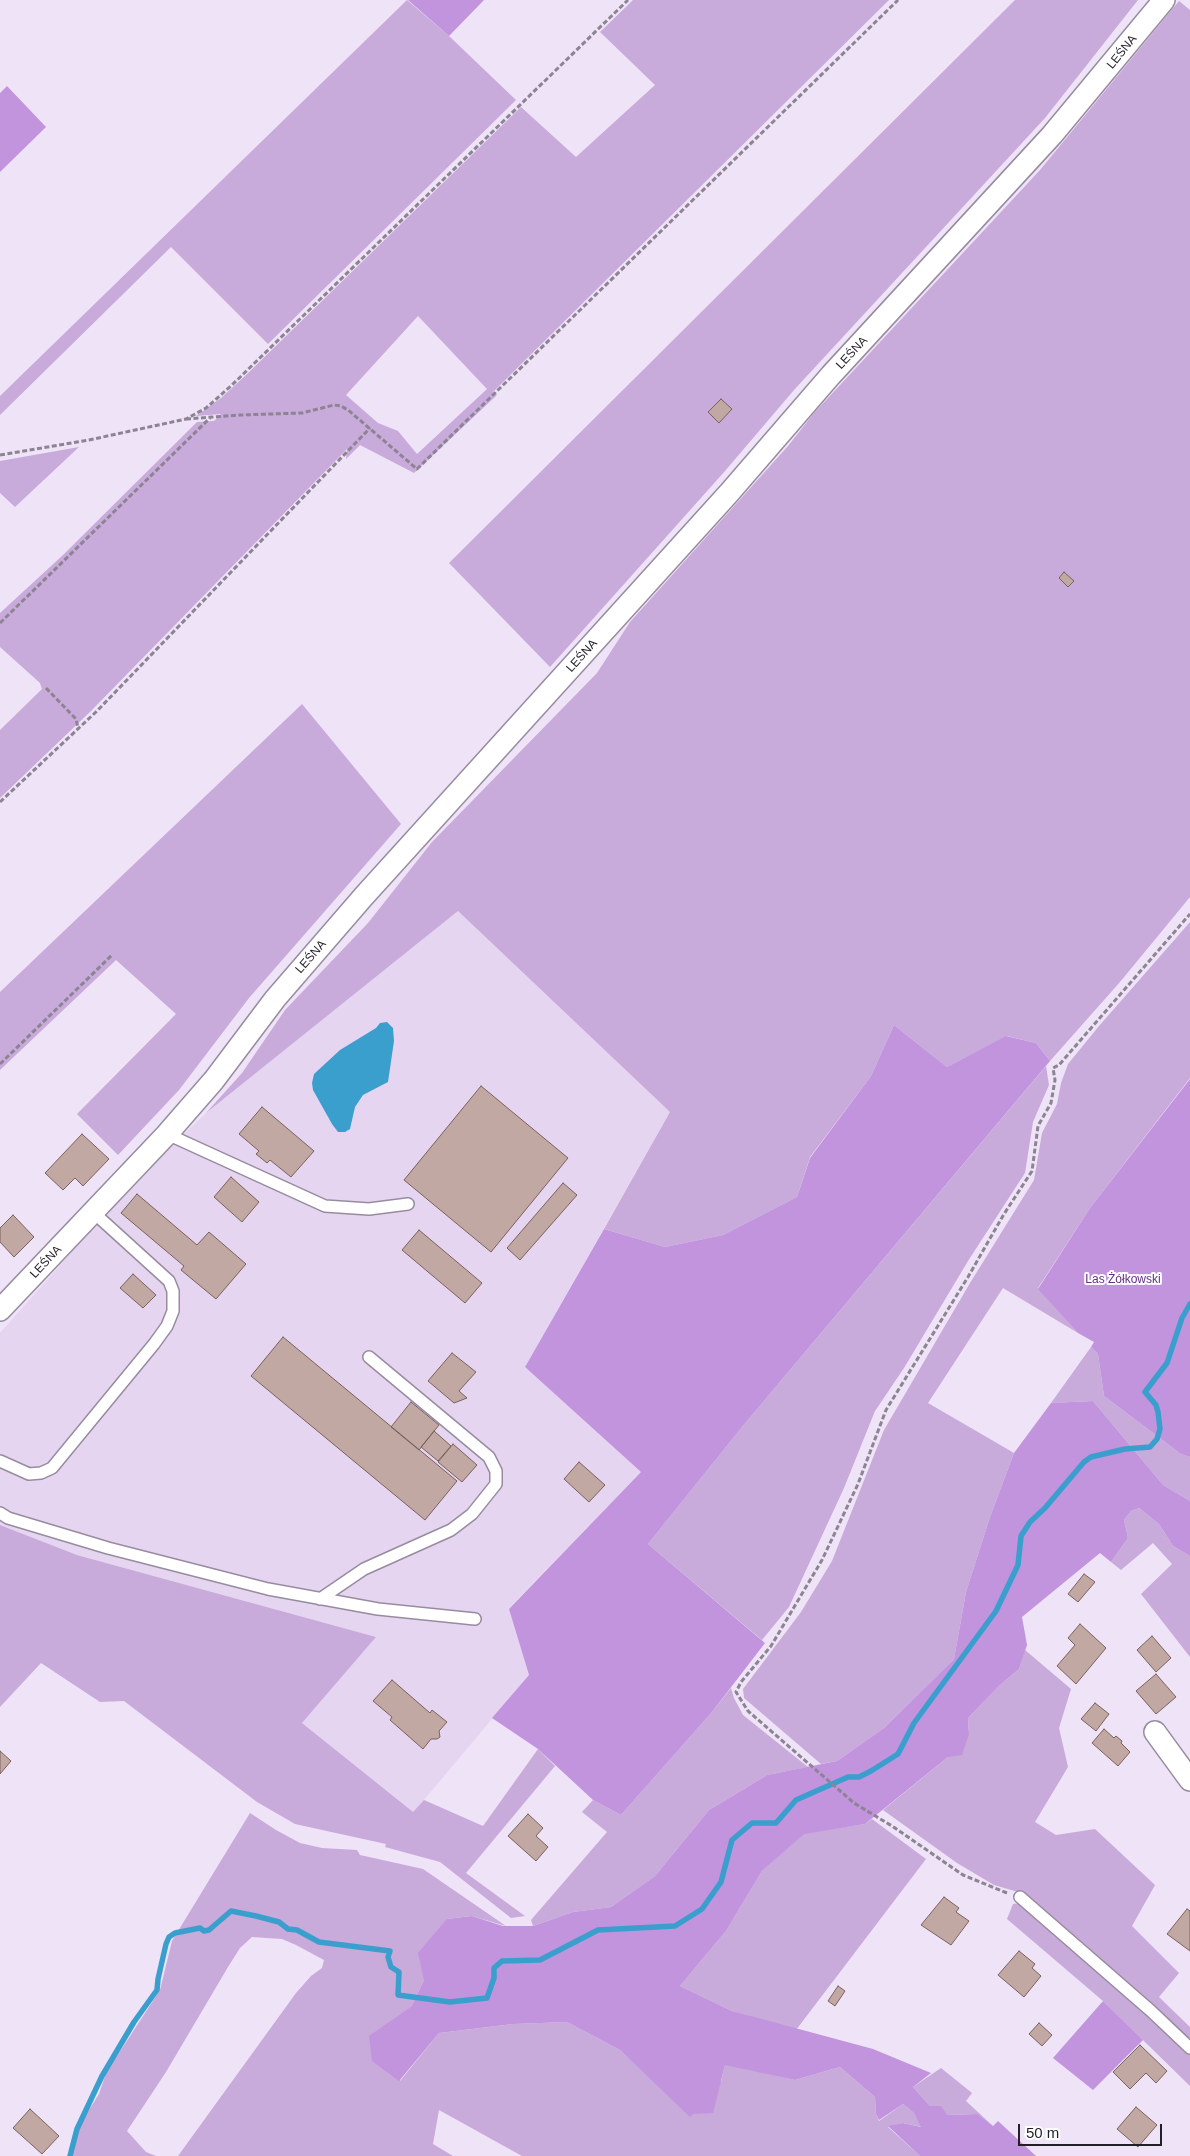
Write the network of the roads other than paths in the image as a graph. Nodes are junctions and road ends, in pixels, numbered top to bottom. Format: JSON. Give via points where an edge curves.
{"nodes":[{"id":1,"x":1164,"y":0,"type":"edge"},
{"id":2,"x":167,"y":1134,"type":"junction"},
{"id":3,"x":408,"y":1204,"type":"dead end"},
{"id":4,"x":93,"y":1212,"type":"junction"},
{"id":5,"x":0,"y":1310,"type":"edge"},
{"id":6,"x":369,"y":1357,"type":"dead end"},
{"id":7,"x":0,"y":1461,"type":"edge"},
{"id":8,"x":0,"y":1513,"type":"edge"},
{"id":9,"x":320,"y":1599,"type":"junction"},
{"id":10,"x":475,"y":1619,"type":"dead end"},
{"id":11,"x":1155,"y":1732,"type":"dead end"},
{"id":12,"x":1190,"y":1780,"type":"edge"},
{"id":13,"x":1020,"y":1897,"type":"road end"},
{"id":14,"x":1190,"y":2048,"type":"edge"}],
"edges":[{"from":1,"to":2,"type":"street","name":"LEŚNA","via":[[1052,135],[831,375],[683,544],[364,896],[275,999],[214,1080]]},
{"from":2,"to":3,"type":"lane","via":[[326,1206],[369,1209]]},
{"from":2,"to":4,"type":"street","name":"LEŚNA"},
{"from":4,"to":5,"type":"street","name":"LEŚNA"},
{"from":4,"to":7,"type":"lane","via":[[169,1281],[173,1291],[167,1326],[52,1468],[28,1474]]},
{"from":6,"to":9,"type":"lane","via":[[489,1457],[496,1470],[496,1484],[472,1514],[451,1530],[364,1569]]},
{"from":8,"to":9,"type":"lane","via":[[108,1548]]},
{"from":9,"to":10,"type":"lane","via":[[378,1610]]},
{"from":11,"to":12,"type":"street"},
{"from":13,"to":14,"type":"lane"}]}
